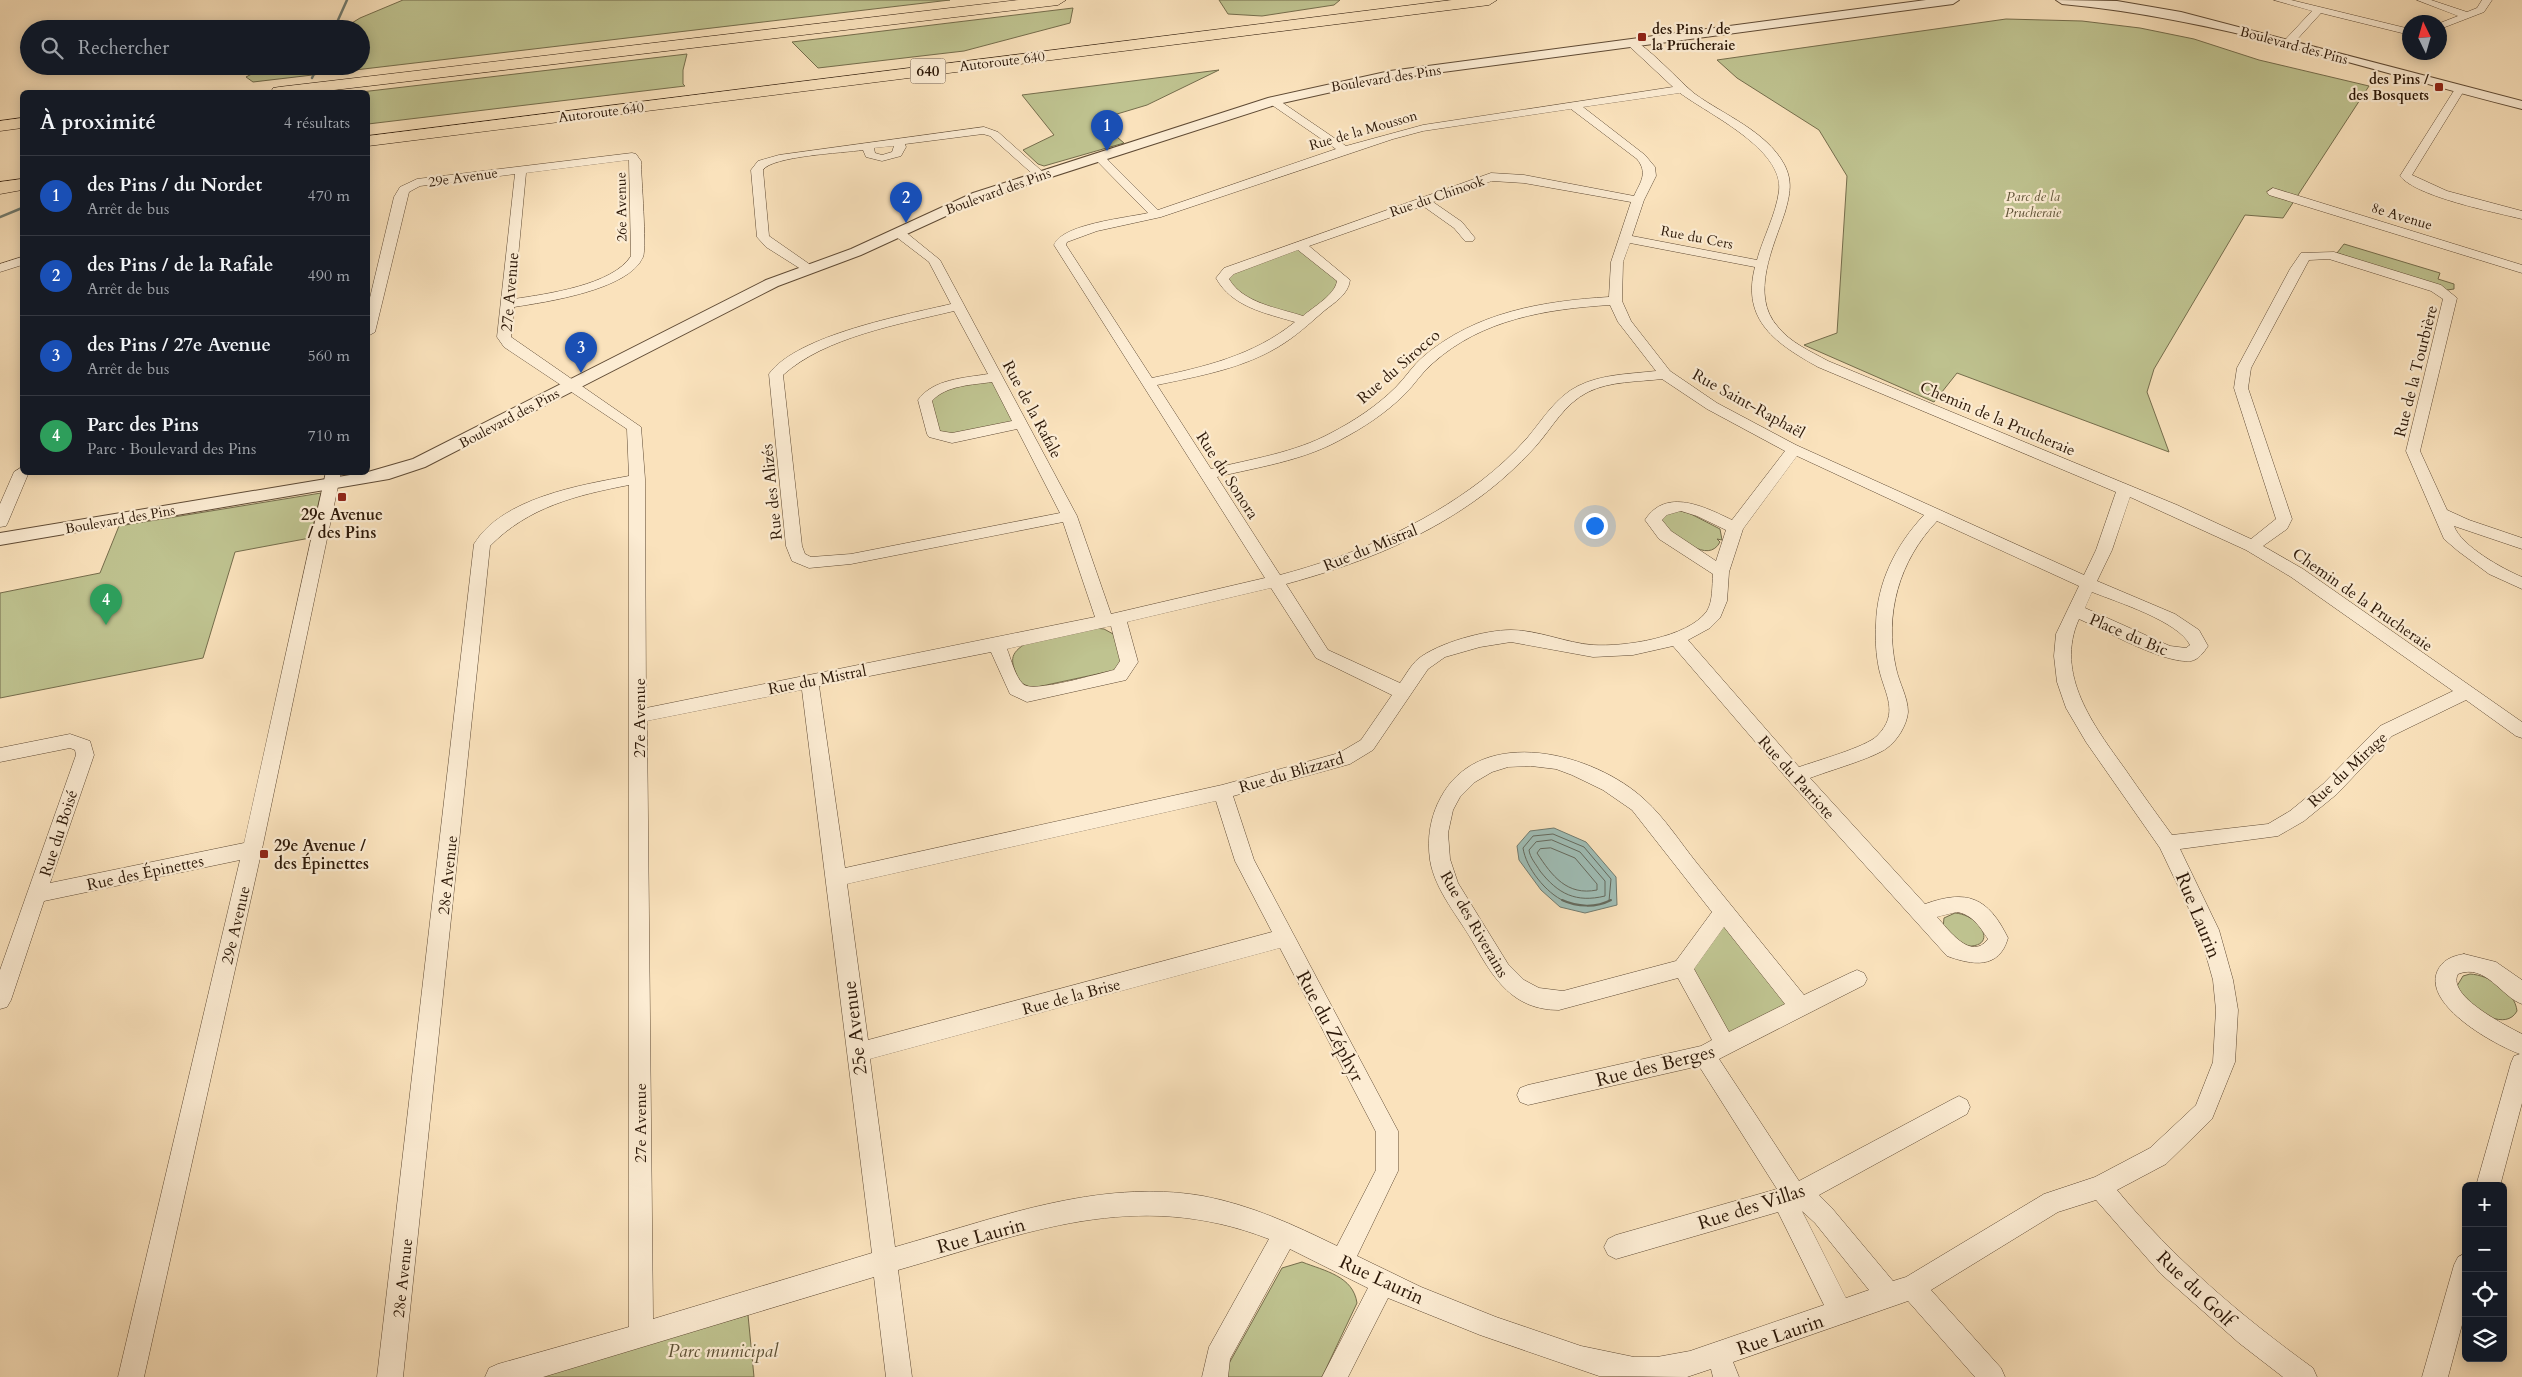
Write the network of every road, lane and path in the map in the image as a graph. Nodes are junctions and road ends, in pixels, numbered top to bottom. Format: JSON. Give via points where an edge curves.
{"nodes":[{"id":1,"x":1058,"y":0,"type":"edge"},
{"id":2,"x":1489,"y":0,"type":"edge"},
{"id":3,"x":1953,"y":0,"type":"edge"},
{"id":4,"x":2062,"y":0,"type":"edge"},
{"id":5,"x":2279,"y":0,"type":"edge"},
{"id":6,"x":2422,"y":0,"type":"edge"},
{"id":7,"x":2487,"y":0,"type":"edge"},
{"id":8,"x":2093,"y":1,"type":"edge"},
{"id":9,"x":2318,"y":10,"type":"junction"},
{"id":10,"x":2466,"y":15,"type":"junction"},
{"id":11,"x":2447,"y":23,"type":"edge"},
{"id":12,"x":2402,"y":30,"type":"edge"},
{"id":13,"x":1632,"y":43,"type":"junction"},
{"id":14,"x":2288,"y":43,"type":"junction"},
{"id":15,"x":1683,"y":89,"type":"junction"},
{"id":16,"x":2460,"y":89,"type":"junction"},
{"id":17,"x":296,"y":90,"type":"edge"},
{"id":18,"x":1273,"y":101,"type":"junction"},
{"id":19,"x":2522,"y":105,"type":"edge"},
{"id":20,"x":1574,"y":106,"type":"junction"},
{"id":21,"x":20,"y":123,"type":"edge"},
{"id":22,"x":0,"y":126,"type":"edge"},
{"id":23,"x":370,"y":142,"type":"edge"},
{"id":24,"x":1343,"y":149,"type":"junction"},
{"id":25,"x":1100,"y":158,"type":"junction"},
{"id":26,"x":521,"y":169,"type":"junction"},
{"id":27,"x":1040,"y":174,"type":"junction"},
{"id":28,"x":20,"y":185,"type":"edge"},
{"id":29,"x":0,"y":188,"type":"edge"},
{"id":30,"x":2273,"y":192,"type":"dead end"},
{"id":31,"x":1638,"y":200,"type":"junction"},
{"id":32,"x":1424,"y":201,"type":"junction"},
{"id":33,"x":1156,"y":214,"type":"junction"},
{"id":34,"x":2522,"y":215,"type":"edge"},
{"id":35,"x":899,"y":233,"type":"junction"},
{"id":36,"x":1469,"y":238,"type":"dead end"},
{"id":37,"x":1626,"y":239,"type":"junction"},
{"id":38,"x":1062,"y":240,"type":"joint"},
{"id":39,"x":1299,"y":245,"type":"junction"},
{"id":40,"x":20,"y":262,"type":"edge"},
{"id":41,"x":1763,"y":265,"type":"junction"},
{"id":42,"x":0,"y":268,"type":"edge"},
{"id":43,"x":809,"y":268,"type":"junction"},
{"id":44,"x":2522,"y":269,"type":"edge"},
{"id":45,"x":1615,"y":301,"type":"junction"},
{"id":46,"x":507,"y":304,"type":"junction"},
{"id":47,"x":958,"y":306,"type":"junction"},
{"id":48,"x":1303,"y":320,"type":"junction"},
{"id":49,"x":370,"y":324,"type":"edge"},
{"id":50,"x":1665,"y":374,"type":"junction"},
{"id":51,"x":996,"y":377,"type":"junction"},
{"id":52,"x":1149,"y":383,"type":"junction"},
{"id":53,"x":571,"y":386,"type":"junction"},
{"id":54,"x":1021,"y":424,"type":"junction"},
{"id":55,"x":1794,"y":449,"type":"junction"},
{"id":56,"x":370,"y":474,"type":"edge"},
{"id":57,"x":21,"y":475,"type":"edge"},
{"id":58,"x":361,"y":475,"type":"edge"},
{"id":59,"x":1207,"y":475,"type":"junction"},
{"id":60,"x":333,"y":478,"type":"edge"},
{"id":61,"x":637,"y":479,"type":"junction"},
{"id":62,"x":2124,"y":491,"type":"junction"},
{"id":63,"x":2441,"y":513,"type":"junction"},
{"id":64,"x":1934,"y":514,"type":"junction"},
{"id":65,"x":1069,"y":516,"type":"junction"},
{"id":66,"x":0,"y":522,"type":"edge"},
{"id":67,"x":1735,"y":528,"type":"junction"},
{"id":68,"x":0,"y":540,"type":"edge"},
{"id":69,"x":2522,"y":544,"type":"edge"},
{"id":70,"x":2252,"y":546,"type":"junction"},
{"id":71,"x":1721,"y":572,"type":"junction"},
{"id":72,"x":1274,"y":581,"type":"junction"},
{"id":73,"x":2522,"y":583,"type":"edge"},
{"id":74,"x":2087,"y":584,"type":"junction"},
{"id":75,"x":2074,"y":610,"type":"junction"},
{"id":76,"x":1111,"y":620,"type":"junction"},
{"id":77,"x":1677,"y":639,"type":"junction"},
{"id":78,"x":996,"y":644,"type":"junction"},
{"id":79,"x":809,"y":680,"type":"junction"},
{"id":80,"x":1402,"y":692,"type":"junction"},
{"id":81,"x":2466,"y":692,"type":"junction"},
{"id":82,"x":639,"y":716,"type":"junction"},
{"id":83,"x":2522,"y":731,"type":"edge"},
{"id":84,"x":0,"y":755,"type":"edge"},
{"id":85,"x":1796,"y":776,"type":"junction"},
{"id":86,"x":1222,"y":792,"type":"junction"},
{"id":87,"x":2167,"y":842,"type":"junction"},
{"id":88,"x":252,"y":849,"type":"junction"},
{"id":89,"x":837,"y":878,"type":"junction"},
{"id":90,"x":38,"y":894,"type":"junction"},
{"id":91,"x":1724,"y":912,"type":"junction"},
{"id":92,"x":1920,"y":914,"type":"dead end"},
{"id":93,"x":1284,"y":938,"type":"junction"},
{"id":94,"x":1683,"y":968,"type":"junction"},
{"id":95,"x":1856,"y":979,"type":"dead end"},
{"id":96,"x":2522,"y":995,"type":"edge"},
{"id":97,"x":0,"y":1000,"type":"edge"},
{"id":98,"x":1800,"y":1008,"type":"junction"},
{"id":99,"x":2522,"y":1045,"type":"edge"},
{"id":100,"x":1726,"y":1046,"type":"junction"},
{"id":101,"x":857,"y":1053,"type":"junction"},
{"id":102,"x":1704,"y":1055,"type":"junction"},
{"id":103,"x":2522,"y":1063,"type":"edge"},
{"id":104,"x":1528,"y":1095,"type":"dead end"},
{"id":105,"x":1960,"y":1107,"type":"dead end"},
{"id":106,"x":2489,"y":1182,"type":"edge"},
{"id":107,"x":2100,"y":1187,"type":"junction"},
{"id":108,"x":1795,"y":1196,"type":"junction"},
{"id":109,"x":1286,"y":1233,"type":"junction"},
{"id":110,"x":1616,"y":1247,"type":"dead end"},
{"id":111,"x":884,"y":1261,"type":"junction"},
{"id":112,"x":1342,"y":1261,"type":"junction"},
{"id":113,"x":2464,"y":1272,"type":"edge"},
{"id":114,"x":1383,"y":1283,"type":"junction"},
{"id":115,"x":1912,"y":1287,"type":"junction"},
{"id":116,"x":1889,"y":1295,"type":"junction"},
{"id":117,"x":1841,"y":1313,"type":"junction"},
{"id":118,"x":641,"y":1336,"type":"junction"},
{"id":119,"x":1722,"y":1366,"type":"edge"},
{"id":120,"x":1620,"y":1372,"type":"edge"},
{"id":121,"x":131,"y":1377,"type":"edge"},
{"id":122,"x":390,"y":1377,"type":"edge"},
{"id":123,"x":498,"y":1377,"type":"edge"},
{"id":124,"x":898,"y":1377,"type":"edge"},
{"id":125,"x":1214,"y":1377,"type":"edge"},
{"id":126,"x":1335,"y":1377,"type":"edge"},
{"id":127,"x":1992,"y":1377,"type":"edge"},
{"id":128,"x":2304,"y":1377,"type":"edge"},
{"id":129,"x":2435,"y":1377,"type":"edge"}],
"edges":[{"from":1,"to":17,"type":"highway"},
{"from":2,"to":23,"type":"highway","name":"Autoroute 640","number":"640"},
{"from":3,"to":13,"type":"street","name":"Boulevard des Pins"},
{"from":4,"to":8,"type":"street","name":"Boulevard des Pins"},
{"from":5,"to":9,"type":"street"},
{"from":6,"to":10,"type":"street"},
{"from":7,"to":10,"type":"street","via":[[2482,10]]},
{"from":8,"to":14,"type":"street","name":"Boulevard des Pins","via":[[2180,16]]},
{"from":9,"to":12,"type":"street"},
{"from":9,"to":14,"type":"street"},
{"from":10,"to":11,"type":"street"},
{"from":13,"to":15,"type":"street","name":"Chemin de la Prucheraie"},
{"from":13,"to":18,"type":"street","name":"Boulevard des Pins","via":[[1390,75]]},
{"from":14,"to":16,"type":"street","name":"Boulevard des Pins"},
{"from":15,"to":20,"type":"street","name":"Rue de la Mousson"},
{"from":15,"to":41,"type":"street","name":"Chemin de la Prucheraie","via":[[1772,154],[1785,179],[1785,191]]},
{"from":16,"to":19,"type":"street","name":"Boulevard des Pins"},
{"from":16,"to":34,"type":"street","via":[[2406,176],[2426,188]]},
{"from":18,"to":24,"type":"street"},
{"from":18,"to":25,"type":"street","name":"Boulevard des Pins"},
{"from":20,"to":24,"type":"street","name":"Rue de la Mousson","via":[[1423,128]]},
{"from":20,"to":31,"type":"street","name":"Rue Saint-Raphaël","via":[[1641,157],[1649,167],[1650,176]]},
{"from":21,"to":22,"type":"highway"},
{"from":24,"to":33,"type":"street","name":"Rue de la Mousson"},
{"from":25,"to":27,"type":"street","name":"Boulevard des Pins"},
{"from":25,"to":33,"type":"street"},
{"from":26,"to":46,"type":"street","name":"27e Avenue"},
{"from":26,"to":46,"type":"street","name":"26e Avenue","via":[[632,156],[635,161],[637,256],[629,269],[594,285],[566,294]]},
{"from":26,"to":49,"type":"street","name":"29e Avenue","via":[[417,183],[404,190]]},
{"from":27,"to":35,"type":"street","name":"Boulevard des Pins","via":[[970,200]]},
{"from":27,"to":43,"type":"street","via":[[994,134],[984,130],[769,160],[757,170],[763,237]]},
{"from":28,"to":29,"type":"highway"},
{"from":30,"to":44,"type":"street","name":"8e Avenue"},
{"from":31,"to":32,"type":"street","name":"Rue du Chinook","via":[[1500,176]]},
{"from":31,"to":37,"type":"street","name":"Rue Saint-Raphaël"},
{"from":32,"to":36,"type":"street","via":[[1458,225]]},
{"from":32,"to":39,"type":"street","name":"Rue du Chinook"},
{"from":33,"to":38,"type":"street","name":"Rue de la Mousson","via":[[1077,233]]},
{"from":35,"to":43,"type":"street","name":"Boulevard des Pins"},
{"from":35,"to":47,"type":"street","name":"Rue de la Rafale","via":[[934,260]]},
{"from":37,"to":41,"type":"street","name":"Rue du Cers"},
{"from":37,"to":45,"type":"street","name":"Rue Saint-Raphaël","via":[[1617,262]]},
{"from":38,"to":52,"type":"street","name":"Rue du Sonora","via":[[1061,250]]},
{"from":39,"to":48,"type":"street","via":[[1345,284]]},
{"from":39,"to":48,"type":"street","name":"Rue du Chinook","via":[[1229,271],[1222,278],[1230,293],[1238,298]]},
{"from":40,"to":42,"type":"street"},
{"from":41,"to":62,"type":"street","name":"Chemin de la Prucheraie","via":[[1758,281],[1758,309],[1772,332],[1802,354]]},
{"from":43,"to":53,"type":"street","name":"Boulevard des Pins","via":[[772,283]]},
{"from":45,"to":50,"type":"street","name":"Rue Saint-Raphaël","via":[[1625,322]]},
{"from":45,"to":59,"type":"street","name":"Rue du Sirocco","via":[[1557,305],[1498,318],[1460,337],[1429,358],[1401,390],[1357,424],[1332,438]]},
{"from":46,"to":53,"type":"street","name":"27e Avenue","via":[[503,330],[506,341]]},
{"from":47,"to":51,"type":"street","name":"Rue de la Rafale"},
{"from":47,"to":65,"type":"street","name":"Rue des Alizés","via":[[846,336],[787,363],[776,374],[794,546],[798,557],[810,563],[851,559]]},
{"from":48,"to":52,"type":"street","via":[[1268,348],[1248,357]]},
{"from":50,"to":55,"type":"street","name":"Rue Saint-Raphaël","via":[[1712,406]]},
{"from":50,"to":72,"type":"street","name":"Rue du Mistral","via":[[1600,383],[1573,395],[1527,448],[1449,511],[1394,541]]},
{"from":51,"to":54,"type":"street","name":"Rue de la Rafale"},
{"from":51,"to":54,"type":"street","via":[[930,393],[925,400],[934,434],[952,438]]},
{"from":52,"to":59,"type":"street","name":"Rue du Sonora"},
{"from":53,"to":56,"type":"street","name":"Boulevard des Pins","via":[[419,463]]},
{"from":53,"to":61,"type":"street","name":"27e Avenue","via":[[634,427]]},
{"from":54,"to":65,"type":"street","name":"Rue de la Rafale"},
{"from":55,"to":64,"type":"street","name":"Rue Saint-Raphaël"},
{"from":55,"to":67,"type":"street","name":"Rue du Blizzard"},
{"from":57,"to":66,"type":"street"},
{"from":58,"to":60,"type":"street","name":"Boulevard des Pins"},
{"from":59,"to":72,"type":"street","name":"Rue du Sonora"},
{"from":60,"to":68,"type":"street","name":"Boulevard des Pins"},
{"from":60,"to":88,"type":"street","name":"29e Avenue"},
{"from":61,"to":82,"type":"street","name":"27e Avenue"},
{"from":61,"to":122,"type":"street","name":"28e Avenue","via":[[576,490],[549,500],[519,514],[492,532],[482,544]]},
{"from":62,"to":70,"type":"street","name":"Chemin de la Prucheraie"},
{"from":62,"to":74,"type":"street","name":"Rue Laurin","via":[[2104,550]]},
{"from":63,"to":69,"type":"street"},
{"from":63,"to":70,"type":"street","name":"Rue de la Tourbière","via":[[2413,451],[2450,298],[2436,288],[2330,255],[2310,255],[2305,256],[2296,269],[2244,368],[2240,388],[2284,519],[2281,525]]},
{"from":63,"to":73,"type":"street","via":[[2450,535],[2500,574]]},
{"from":64,"to":74,"type":"street","name":"Rue Saint-Raphaël"},
{"from":64,"to":85,"type":"street","via":[[1907,545],[1886,593],[1884,631],[1887,667],[1899,712],[1891,734],[1880,744]]},
{"from":65,"to":76,"type":"street","name":"Rue de la Rafale"},
{"from":67,"to":71,"type":"street","name":"Rue du Blizzard"},
{"from":67,"to":71,"type":"street","via":[[1680,505],[1668,506],[1653,520],[1665,535]]},
{"from":70,"to":81,"type":"street","name":"Chemin de la Prucheraie","via":[[2297,573]]},
{"from":71,"to":77,"type":"street","name":"Rue du Blizzard","via":[[1719,601],[1714,614],[1704,624]]},
{"from":72,"to":76,"type":"street","name":"Rue du Mistral"},
{"from":72,"to":80,"type":"street","name":"Rue du Sonora","via":[[1322,654]]},
{"from":74,"to":75,"type":"street","name":"Rue Laurin"},
{"from":74,"to":75,"type":"street","name":"Place du Bic","via":[[2169,618],[2193,634],[2199,646],[2190,655],[2167,652]]},
{"from":75,"to":87,"type":"street","name":"Rue Laurin","via":[[2064,634],[2063,656],[2066,682],[2075,708]]},
{"from":76,"to":78,"type":"street","name":"Rue du Mistral"},
{"from":76,"to":78,"type":"street","via":[[1128,662],[1120,675],[1057,690],[1027,695],[1016,689]]},
{"from":77,"to":80,"type":"street","name":"Rue du Blizzard","via":[[1633,649],[1593,651],[1511,636],[1480,640],[1439,653],[1422,665]]},
{"from":77,"to":85,"type":"street","name":"Rue du Patriote"},
{"from":78,"to":79,"type":"street","name":"Rue du Mistral"},
{"from":79,"to":82,"type":"street","name":"Rue du Mistral"},
{"from":79,"to":89,"type":"street","name":"25e Avenue"},
{"from":80,"to":86,"type":"street","name":"Rue du Blizzard","via":[[1367,745],[1344,759]]},
{"from":81,"to":83,"type":"street","name":"Chemin de la Prucheraie"},
{"from":81,"to":87,"type":"street","name":"Rue du Mirage","via":[[2386,731],[2330,789],[2297,816],[2270,831]]},
{"from":82,"to":118,"type":"street","name":"27e Avenue"},
{"from":84,"to":90,"type":"street","name":"Rue du Boisé","via":[[70,741],[84,746],[84,755]]},
{"from":85,"to":92,"type":"street","name":"Rue du Patriote"},
{"from":86,"to":89,"type":"street","name":"Rue du Blizzard"},
{"from":86,"to":93,"type":"street","name":"Rue du Zéphyr","via":[[1245,861]]},
{"from":87,"to":107,"type":"street","name":"Rue Laurin","via":[[2199,904],[2217,955],[2227,1010],[2224,1062],[2204,1112],[2158,1156]]},
{"from":88,"to":90,"type":"street","name":"Rue des Épinettes"},
{"from":88,"to":121,"type":"street","name":"29e Avenue"},
{"from":89,"to":101,"type":"street","name":"25e Avenue"},
{"from":90,"to":97,"type":"street","name":"Rue du Boisé"},
{"from":91,"to":94,"type":"street"},
{"from":91,"to":94,"type":"street","name":"Rue des Riverains","via":[[1639,805],[1609,783],[1556,762],[1522,757],[1481,767],[1457,784],[1444,806],[1438,829],[1440,860],[1447,880],[1508,982],[1530,995],[1558,1001]]},
{"from":91,"to":98,"type":"street","name":"Rue des Riverains"},
{"from":93,"to":101,"type":"street","name":"Rue de la Brise"},
{"from":93,"to":112,"type":"street","name":"Rue du Zéphyr","via":[[1387,1131],[1387,1171]]},
{"from":94,"to":100,"type":"street"},
{"from":95,"to":98,"type":"street","name":"Rue des Berges"},
{"from":96,"to":99,"type":"street","via":[[2512,983],[2487,968],[2462,964],[2447,971],[2445,980],[2455,1000]]},
{"from":98,"to":100,"type":"street","name":"Rue des Berges"},
{"from":100,"to":102,"type":"street","name":"Rue des Berges"},
{"from":101,"to":111,"type":"street","name":"25e Avenue"},
{"from":102,"to":104,"type":"street","name":"Rue des Berges"},
{"from":102,"to":108,"type":"street"},
{"from":103,"to":106,"type":"street"},
{"from":105,"to":108,"type":"street","name":"Rue des Villas"},
{"from":107,"to":115,"type":"street","name":"Rue Laurin","via":[[2052,1202]]},
{"from":107,"to":128,"type":"street","name":"Rue du Golf","via":[[2207,1303]]},
{"from":108,"to":110,"type":"street","name":"Rue des Villas"},
{"from":108,"to":116,"type":"street","via":[[1810,1203],[1823,1215]]},
{"from":108,"to":117,"type":"street","via":[[1788,1214]]},
{"from":109,"to":111,"type":"street","name":"Rue Laurin","via":[[1215,1210],[1175,1204],[1129,1203],[1063,1212]]},
{"from":109,"to":112,"type":"street","name":"Rue Laurin"},
{"from":109,"to":125,"type":"street","via":[[1218,1356]]},
{"from":111,"to":118,"type":"street","name":"Rue Laurin"},
{"from":111,"to":124,"type":"street","name":"25e Avenue"},
{"from":112,"to":114,"type":"street","name":"Rue Laurin"},
{"from":113,"to":129,"type":"street"},
{"from":114,"to":120,"type":"street","name":"Rue Laurin","via":[[1481,1323]]},
{"from":114,"to":126,"type":"street"},
{"from":115,"to":116,"type":"street","name":"Rue Laurin"},
{"from":115,"to":127,"type":"street"},
{"from":116,"to":117,"type":"street","name":"Rue Laurin"},
{"from":117,"to":119,"type":"street","name":"Rue Laurin"},
{"from":118,"to":123,"type":"street","name":"Rue Laurin"},
{"from":119,"to":120,"type":"street","name":"Rue Laurin","via":[[1690,1364]]}]}
